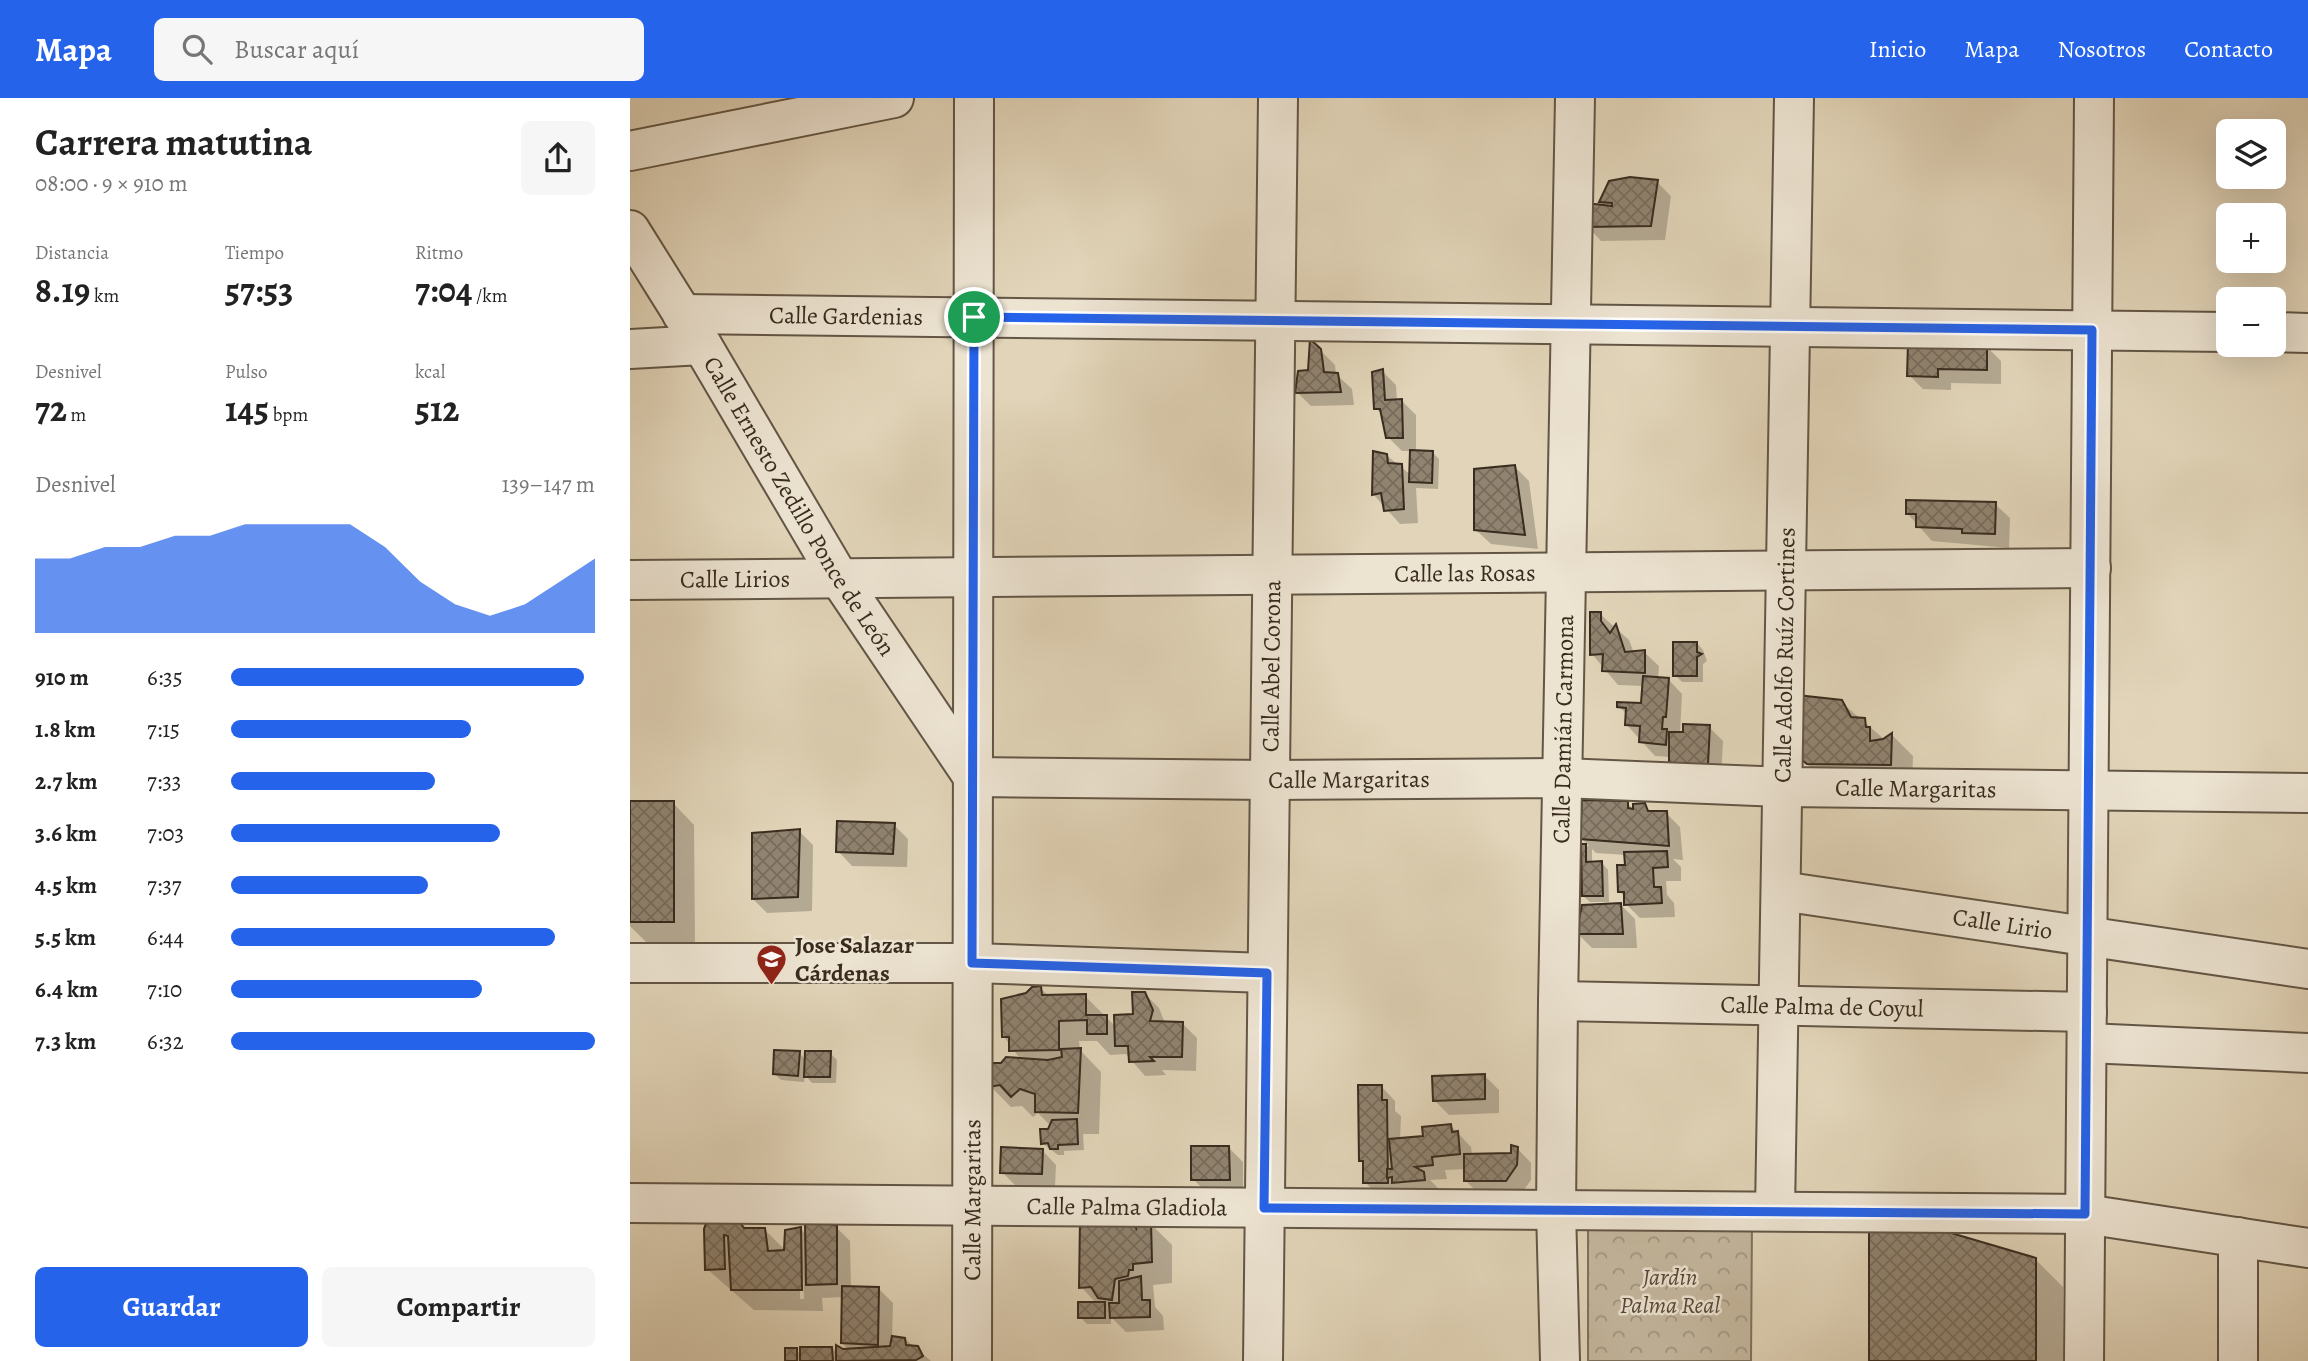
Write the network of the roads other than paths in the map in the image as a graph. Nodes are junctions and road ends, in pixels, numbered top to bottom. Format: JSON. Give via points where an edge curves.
{"nodes":[{"id":1,"x":894,"y":98,"type":"edge"},
{"id":2,"x":974,"y":98,"type":"edge"},
{"id":3,"x":1278,"y":98,"type":"edge"},
{"id":4,"x":1575,"y":98,"type":"edge"},
{"id":5,"x":1794,"y":98,"type":"edge"},
{"id":6,"x":2094,"y":98,"type":"edge"},
{"id":7,"x":630,"y":151,"type":"edge"},
{"id":8,"x":630,"y":230,"type":"edge"},
{"id":9,"x":974,"y":317,"type":"junction"},
{"id":10,"x":1275,"y":320,"type":"junction"},
{"id":11,"x":1569,"y":323,"type":"junction"},
{"id":12,"x":1791,"y":327,"type":"junction"},
{"id":13,"x":692,"y":329,"type":"junction"},
{"id":14,"x":2092,"y":330,"type":"junction"},
{"id":15,"x":2216,"y":332,"type":"edge"},
{"id":16,"x":2286,"y":332,"type":"edge"},
{"id":17,"x":2308,"y":333,"type":"edge"},
{"id":18,"x":630,"y":349,"type":"edge"},
{"id":19,"x":2091,"y":568,"type":"junction"},
{"id":20,"x":1566,"y":570,"type":"junction"},
{"id":21,"x":1787,"y":570,"type":"junction"},
{"id":22,"x":1272,"y":574,"type":"junction"},
{"id":23,"x":973,"y":577,"type":"junction"},
{"id":24,"x":839,"y":578,"type":"junction"},
{"id":25,"x":630,"y":580,"type":"edge"},
{"id":26,"x":973,"y":777,"type":"junction"},
{"id":27,"x":1562,"y":778,"type":"junction"},
{"id":28,"x":1270,"y":780,"type":"junction"},
{"id":29,"x":1783,"y":787,"type":"junction"},
{"id":30,"x":2089,"y":791,"type":"junction"},
{"id":31,"x":2308,"y":793,"type":"edge"},
{"id":32,"x":1781,"y":891,"type":"junction"},
{"id":33,"x":2087,"y":938,"type":"junction"},
{"id":34,"x":630,"y":962,"type":"edge"},
{"id":35,"x":972,"y":963,"type":"junction"},
{"id":36,"x":2308,"y":970,"type":"edge"},
{"id":37,"x":1267,"y":973,"type":"junction"},
{"id":38,"x":1558,"y":1001,"type":"junction"},
{"id":39,"x":1779,"y":1008,"type":"junction"},
{"id":40,"x":2087,"y":1027,"type":"junction"},
{"id":41,"x":2308,"y":1053,"type":"edge"},
{"id":42,"x":630,"y":1203,"type":"edge"},
{"id":43,"x":972,"y":1206,"type":"junction"},
{"id":44,"x":1264,"y":1208,"type":"junction"},
{"id":45,"x":1556,"y":1210,"type":"junction"},
{"id":46,"x":1776,"y":1211,"type":"junction"},
{"id":47,"x":2085,"y":1214,"type":"junction"},
{"id":48,"x":2238,"y":1237,"type":"junction"},
{"id":49,"x":2308,"y":1248,"type":"edge"},
{"id":50,"x":972,"y":1361,"type":"edge"},
{"id":51,"x":1263,"y":1361,"type":"edge"},
{"id":52,"x":1560,"y":1361,"type":"edge"},
{"id":53,"x":2084,"y":1361,"type":"edge"},
{"id":54,"x":2238,"y":1361,"type":"edge"}],
"edges":[{"from":1,"to":7,"type":"street"},
{"from":2,"to":9,"type":"street"},
{"from":3,"to":10,"type":"street","name":"Calle Abel Corona"},
{"from":4,"to":11,"type":"street","name":"Calle Damián Carmona"},
{"from":5,"to":12,"type":"street","name":"Calle Adolfo Ruíz Cortines"},
{"from":6,"to":14,"type":"street"},
{"from":8,"to":13,"type":"street","name":"Calle Ernesto Zedillo Ponce de León"},
{"from":9,"to":10,"type":"street","name":"Calle Gardenias"},
{"from":9,"to":13,"type":"street","name":"Calle Gardenias"},
{"from":9,"to":23,"type":"street"},
{"from":10,"to":11,"type":"street","name":"Calle Gardenias"},
{"from":10,"to":22,"type":"street","name":"Calle Abel Corona"},
{"from":11,"to":12,"type":"street","name":"Calle Gardenias"},
{"from":11,"to":20,"type":"street","name":"Calle Damián Carmona"},
{"from":12,"to":14,"type":"street","name":"Calle Gardenias"},
{"from":12,"to":21,"type":"street","name":"Calle Adolfo Ruíz Cortines"},
{"from":13,"to":18,"type":"street","name":"Calle Gardenias"},
{"from":13,"to":24,"type":"street","name":"Calle Ernesto Zedillo Ponce de León"},
{"from":14,"to":15,"type":"street","name":"Calle Gardenias"},
{"from":14,"to":19,"type":"street"},
{"from":16,"to":17,"type":"street"},
{"from":19,"to":21,"type":"street","name":"Calle las Rosas"},
{"from":19,"to":30,"type":"street"},
{"from":20,"to":21,"type":"street","name":"Calle las Rosas"},
{"from":20,"to":22,"type":"street","name":"Calle las Rosas"},
{"from":20,"to":27,"type":"street","name":"Calle Damián Carmona"},
{"from":21,"to":29,"type":"street","name":"Calle Adolfo Ruíz Cortines"},
{"from":22,"to":23,"type":"street","name":"Calle las Rosas"},
{"from":22,"to":28,"type":"street","name":"Calle Abel Corona"},
{"from":23,"to":24,"type":"street","name":"Calle las Rosas"},
{"from":23,"to":26,"type":"street"},
{"from":24,"to":25,"type":"street","name":"Calle Lirios"},
{"from":24,"to":26,"type":"street","name":"Calle Ernesto Zedillo Ponce de León"},
{"from":26,"to":28,"type":"street","name":"Calle Margaritas"},
{"from":26,"to":35,"type":"street","name":"Calle Margaritas"},
{"from":27,"to":28,"type":"street","name":"Calle Margaritas"},
{"from":27,"to":29,"type":"street","name":"Calle Margaritas"},
{"from":27,"to":38,"type":"street","name":"Calle Damián Carmona"},
{"from":28,"to":37,"type":"street","name":"Calle Abel Corona"},
{"from":29,"to":30,"type":"street","name":"Calle Margaritas"},
{"from":29,"to":32,"type":"street","name":"Calle Adolfo Ruíz Cortines"},
{"from":30,"to":31,"type":"street","name":"Calle Margaritas"},
{"from":30,"to":33,"type":"street"},
{"from":32,"to":33,"type":"street","name":"Calle Lirio"},
{"from":32,"to":39,"type":"street","name":"Calle Adolfo Ruíz Cortines"},
{"from":33,"to":36,"type":"street","name":"Calle Lirio"},
{"from":33,"to":40,"type":"street"},
{"from":34,"to":35,"type":"street"},
{"from":35,"to":37,"type":"street"},
{"from":35,"to":43,"type":"street","name":"Calle Margaritas"},
{"from":37,"to":44,"type":"street","name":"Calle Abel Corona"},
{"from":38,"to":39,"type":"street","name":"Calle Palma de Coyul"},
{"from":38,"to":45,"type":"street","name":"Calle Damián Carmona"},
{"from":39,"to":40,"type":"street","name":"Calle Palma de Coyul"},
{"from":39,"to":46,"type":"street","name":"Calle Adolfo Ruíz Cortines"},
{"from":40,"to":41,"type":"street","name":"Calle Palma de Coyul"},
{"from":40,"to":47,"type":"street"},
{"from":42,"to":43,"type":"street","name":"Calle Palma Gladiola"},
{"from":43,"to":44,"type":"street","name":"Calle Palma Gladiola"},
{"from":43,"to":50,"type":"street","name":"Calle Margaritas"},
{"from":44,"to":45,"type":"street","name":"Calle Palma Gladiola"},
{"from":44,"to":51,"type":"street","name":"Calle Abel Corona"},
{"from":45,"to":46,"type":"street","name":"Calle Palma Gladiola"},
{"from":45,"to":52,"type":"street","name":"Calle Damián Carmona"},
{"from":46,"to":47,"type":"street","name":"Calle Palma Gladiola"},
{"from":47,"to":48,"type":"street","name":"Calle Palma Gladiola"},
{"from":47,"to":53,"type":"street"},
{"from":48,"to":49,"type":"street","name":"Calle Palma Gladiola"},
{"from":48,"to":54,"type":"street"}]}
